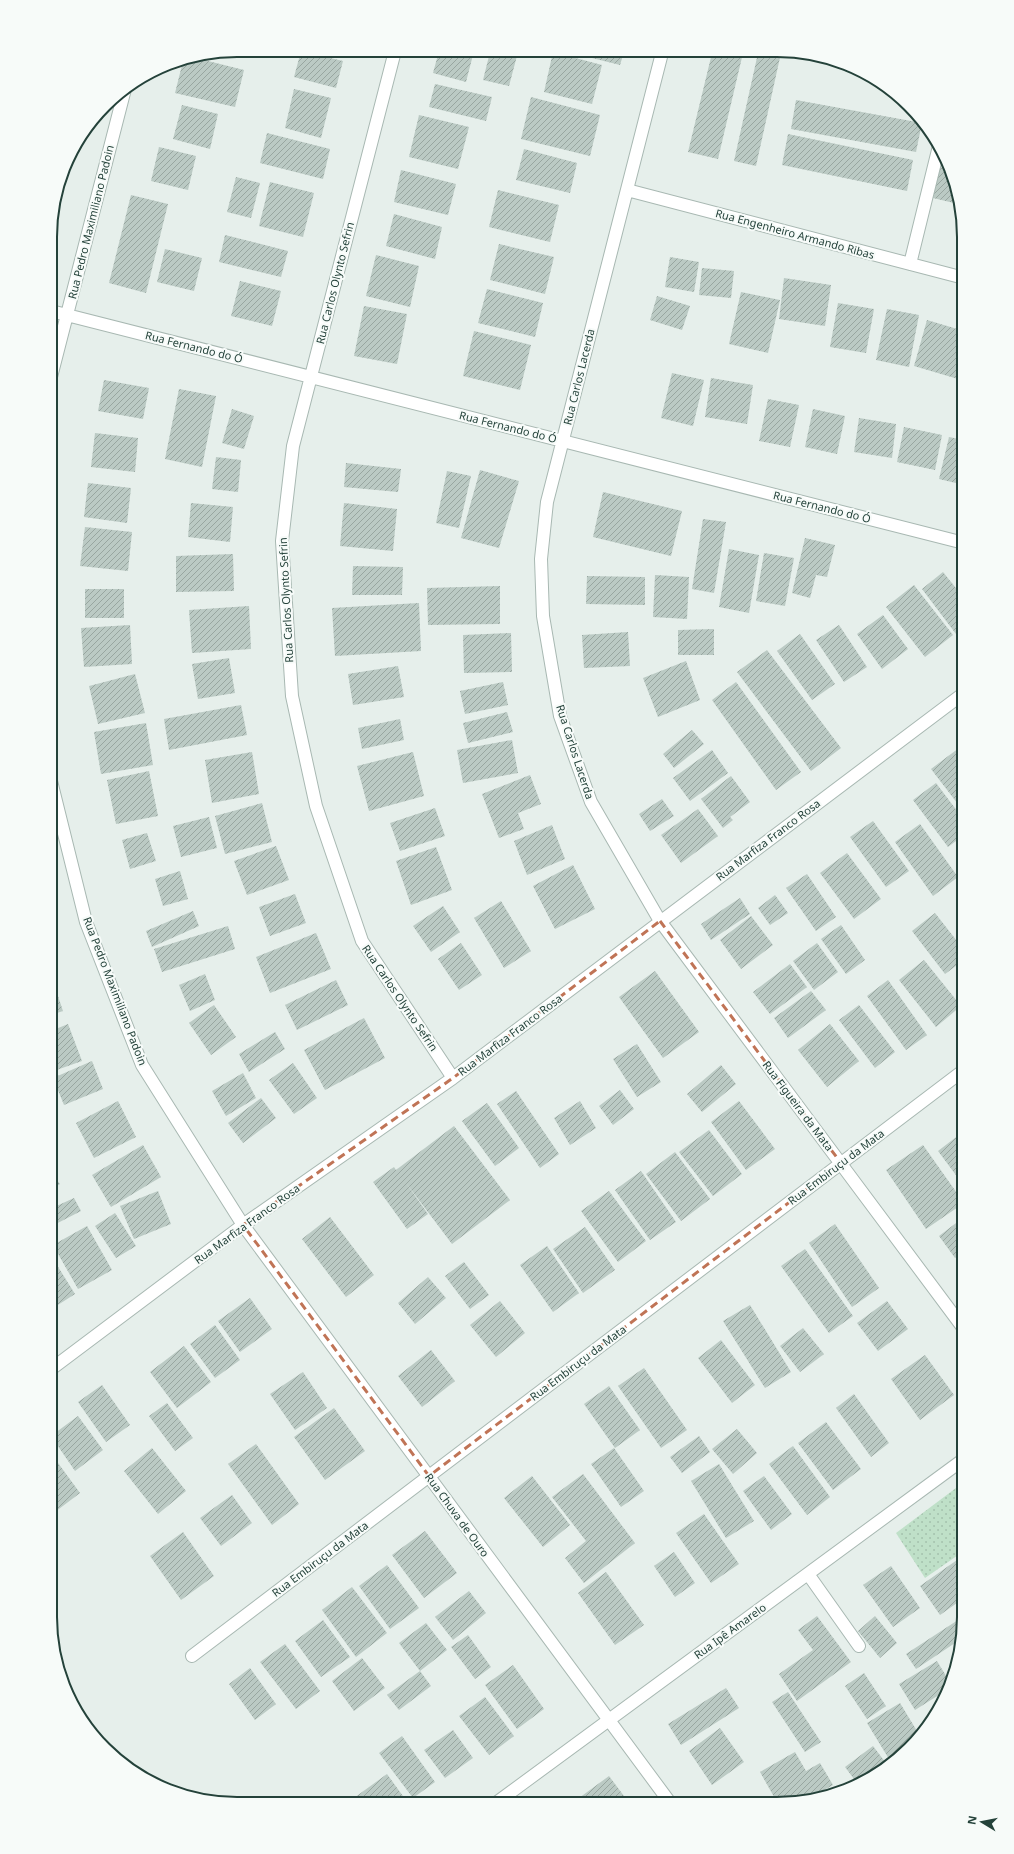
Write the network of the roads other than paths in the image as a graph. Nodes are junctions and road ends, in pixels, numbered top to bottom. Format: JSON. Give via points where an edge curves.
{"nodes":[{"id":1,"x":393,"y":57,"type":"edge"},
{"id":2,"x":661,"y":57,"type":"edge"},
{"id":3,"x":123,"y":98,"type":"edge"},
{"id":4,"x":937,"y":155,"type":"edge"},
{"id":5,"x":627,"y":190,"type":"junction"},
{"id":6,"x":910,"y":264,"type":"junction"},
{"id":7,"x":957,"y":276,"type":"edge"},
{"id":8,"x":57,"y":312,"type":"edge"},
{"id":9,"x":67,"y":315,"type":"junction"},
{"id":10,"x":57,"y":354,"type":"edge"},
{"id":11,"x":311,"y":377,"type":"junction"},
{"id":12,"x":563,"y":441,"type":"junction"},
{"id":13,"x":957,"y":541,"type":"edge"},
{"id":14,"x":957,"y":698,"type":"edge"},
{"id":15,"x":57,"y":805,"type":"edge"},
{"id":16,"x":660,"y":921,"type":"junction"},
{"id":17,"x":957,"y":1075,"type":"edge"},
{"id":18,"x":453,"y":1078,"type":"junction"},
{"id":19,"x":841,"y":1163,"type":"junction"},
{"id":20,"x":243,"y":1226,"type":"junction"},
{"id":21,"x":957,"y":1320,"type":"edge"},
{"id":22,"x":57,"y":1365,"type":"edge"},
{"id":23,"x":957,"y":1464,"type":"edge"},
{"id":24,"x":428,"y":1476,"type":"junction"},
{"id":25,"x":808,"y":1574,"type":"junction"},
{"id":26,"x":859,"y":1646,"type":"dead end"},
{"id":27,"x":192,"y":1656,"type":"dead end"},
{"id":28,"x":609,"y":1720,"type":"junction"},
{"id":29,"x":504,"y":1797,"type":"edge"},
{"id":30,"x":666,"y":1797,"type":"edge"}],
"edges":[{"from":1,"to":11,"type":"street","name":"Rua Carlos Olynto Sefrin"},
{"from":2,"to":5,"type":"street","name":"Rua Carlos Lacerda"},
{"from":3,"to":9,"type":"street","name":"Rua Pedro Maximiliano Padoin"},
{"from":4,"to":6,"type":"street"},
{"from":5,"to":6,"type":"street","name":"Rua Engenheiro Armando Ribas"},
{"from":5,"to":12,"type":"street","name":"Rua Carlos Lacerda"},
{"from":6,"to":7,"type":"street","name":"Rua Engenheiro Armando Ribas"},
{"from":8,"to":9,"type":"street","name":"Rua Fernando do Ó"},
{"from":9,"to":10,"type":"street","name":"Rua Pedro Maximiliano Padoin"},
{"from":9,"to":11,"type":"street","name":"Rua Fernando do Ó"},
{"from":11,"to":12,"type":"street","name":"Rua Fernando do Ó"},
{"from":11,"to":18,"type":"street","name":"Rua Carlos Olynto Sefrin","via":[[292,446],[282,541],[292,696],[316,806],[362,941]]},
{"from":12,"to":13,"type":"street","name":"Rua Fernando do Ó"},
{"from":12,"to":16,"type":"street","name":"Rua Carlos Lacerda","via":[[547,502],[541,559],[543,616],[560,716],[590,802]]},
{"from":14,"to":16,"type":"street","name":"Rua Marfiza Franco Rosa"},
{"from":15,"to":20,"type":"street","name":"Rua Pedro Maximiliano Padoin","via":[[86,922],[142,1064]]},
{"from":16,"to":18,"type":"street","name":"Rua Marfiza Franco Rosa"},
{"from":16,"to":19,"type":"street","name":"Rua Figueira da Mata"},
{"from":17,"to":19,"type":"street","name":"Rua Embiruçu da Mata"},
{"from":18,"to":20,"type":"street","name":"Rua Marfiza Franco Rosa"},
{"from":19,"to":21,"type":"street","name":"Rua Figueira da Mata"},
{"from":19,"to":24,"type":"street","name":"Rua Embiruçu da Mata"},
{"from":20,"to":22,"type":"street","name":"Rua Marfiza Franco Rosa"},
{"from":20,"to":24,"type":"street","name":"Rua Chuva de Ouro"},
{"from":23,"to":25,"type":"street","name":"Rua Ipê Amarelo"},
{"from":24,"to":27,"type":"street","name":"Rua Embiruçu da Mata"},
{"from":24,"to":28,"type":"street","name":"Rua Chuva de Ouro"},
{"from":25,"to":26,"type":"street"},
{"from":25,"to":28,"type":"street","name":"Rua Ipê Amarelo"},
{"from":28,"to":29,"type":"street","name":"Rua Ipê Amarelo"},
{"from":28,"to":30,"type":"street","name":"Rua Chuva de Ouro"}]}
